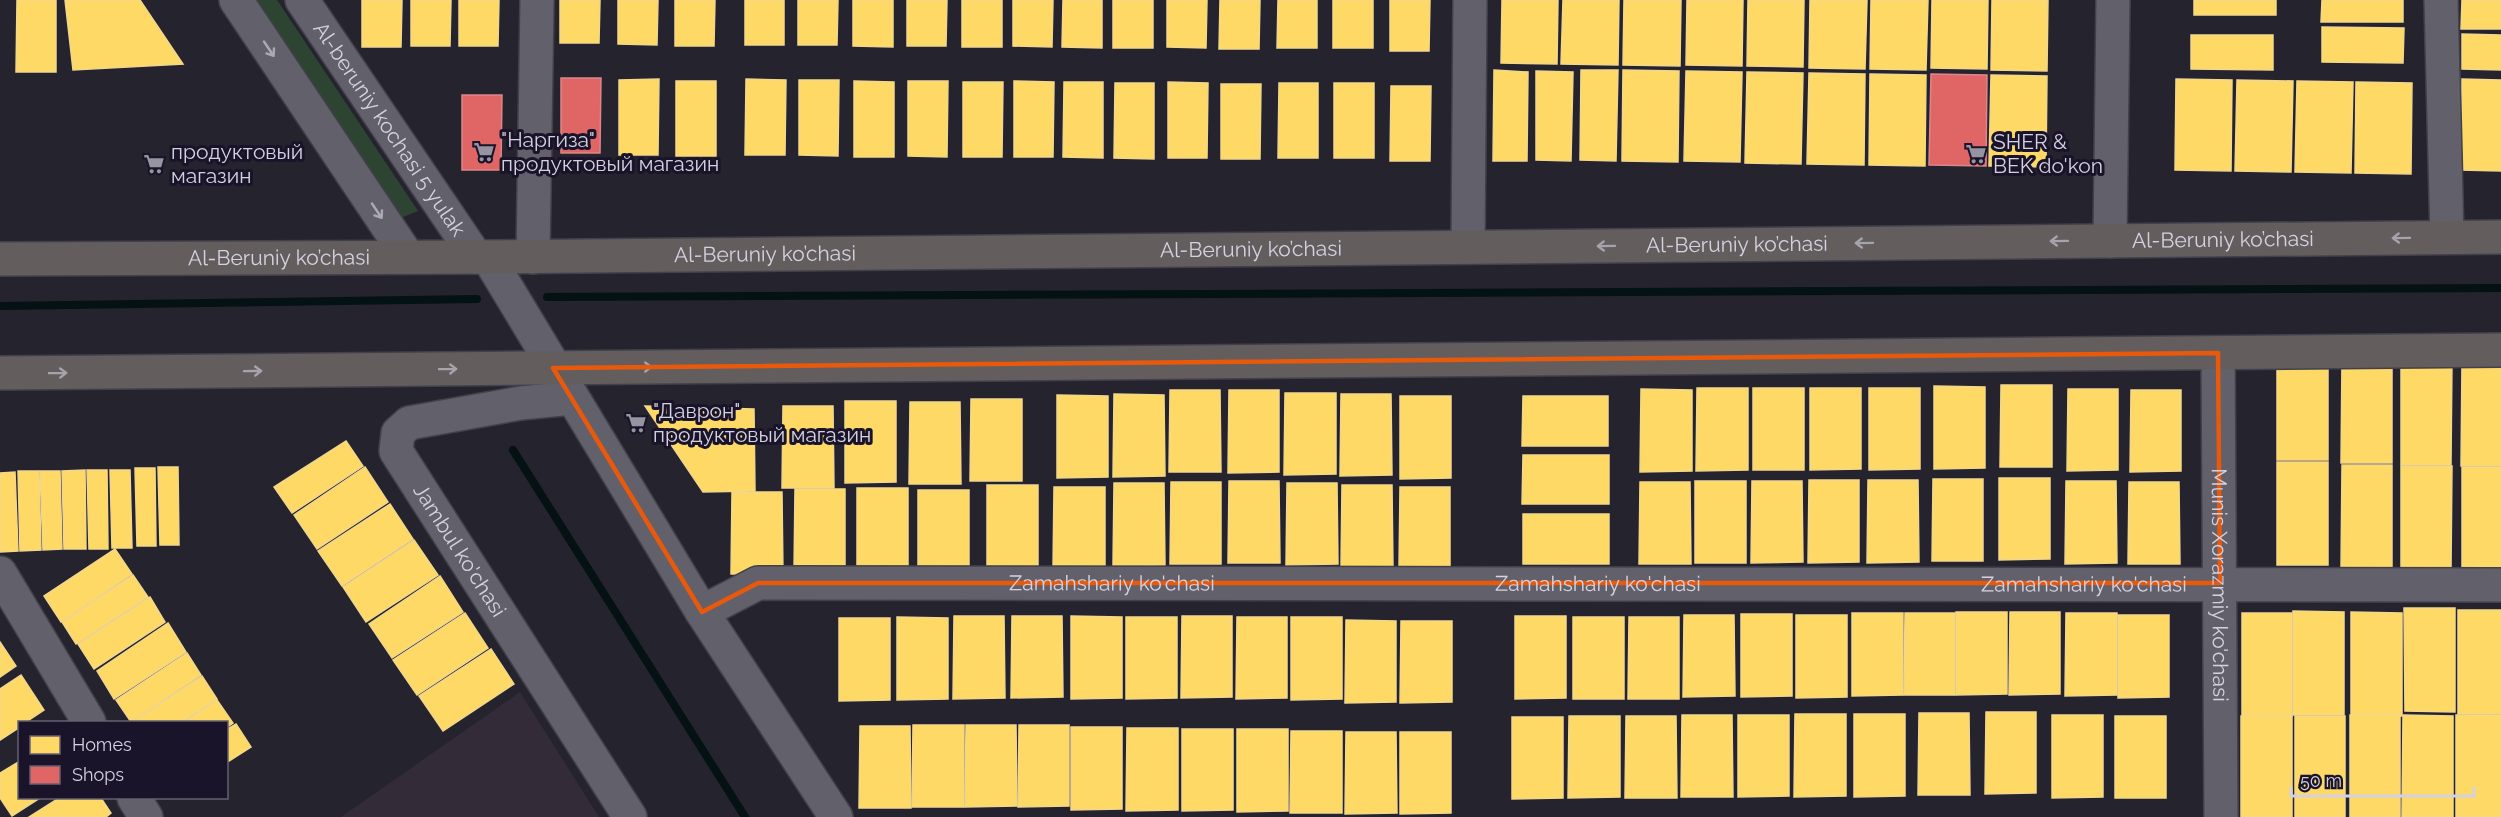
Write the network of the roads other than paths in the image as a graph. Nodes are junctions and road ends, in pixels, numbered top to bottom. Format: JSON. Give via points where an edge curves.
{"nodes":[{"id":1,"x":236,"y":0,"type":"edge"},
{"id":2,"x":302,"y":0,"type":"edge"},
{"id":3,"x":537,"y":0,"type":"edge"},
{"id":4,"x":1470,"y":0,"type":"edge"},
{"id":5,"x":2113,"y":0,"type":"edge"},
{"id":6,"x":2441,"y":0,"type":"edge"},
{"id":7,"x":2446,"y":237,"type":"junction"},
{"id":8,"x":2501,"y":237,"type":"edge"},
{"id":9,"x":2110,"y":241,"type":"junction"},
{"id":10,"x":1468,"y":247,"type":"junction"},
{"id":11,"x":408,"y":257,"type":"junction"},
{"id":12,"x":482,"y":257,"type":"junction"},
{"id":13,"x":533,"y":257,"type":"junction"},
{"id":14,"x":0,"y":259,"type":"edge"},
{"id":15,"x":2501,"y":350,"type":"edge"},
{"id":16,"x":2218,"y":352,"type":"junction"},
{"id":17,"x":553,"y":368,"type":"junction"},
{"id":18,"x":0,"y":373,"type":"edge"},
{"id":19,"x":572,"y":398,"type":"junction"},
{"id":20,"x":0,"y":573,"type":"edge"},
{"id":21,"x":2220,"y":584,"type":"junction"},
{"id":22,"x":2501,"y":585,"type":"edge"},
{"id":23,"x":702,"y":612,"type":"junction"},
{"id":24,"x":88,"y":721,"type":"edge"},
{"id":25,"x":135,"y":799,"type":"edge"},
{"id":26,"x":146,"y":817,"type":"edge"},
{"id":27,"x":630,"y":817,"type":"edge"},
{"id":28,"x":836,"y":817,"type":"edge"},
{"id":29,"x":2221,"y":817,"type":"edge"}],
"edges":[{"from":1,"to":11,"type":"street","one_way":true},
{"from":2,"to":12,"type":"street","name":"Al-beruniy kochasi 5 yulak"},
{"from":3,"to":13,"type":"street"},
{"from":4,"to":10,"type":"street"},
{"from":5,"to":9,"type":"street"},
{"from":6,"to":7,"type":"street"},
{"from":7,"to":8,"type":"main road","name":"Al-Beruniy ko’chasi"},
{"from":7,"to":9,"type":"main road","name":"Al-Beruniy ko’chasi","one_way":true},
{"from":9,"to":10,"type":"main road","name":"Al-Beruniy ko’chasi","one_way":true},
{"from":10,"to":13,"type":"main road","name":"Al-Beruniy ko’chasi"},
{"from":11,"to":12,"type":"main road","name":"Al-Beruniy ko’chasi"},
{"from":11,"to":14,"type":"main road","name":"Al-Beruniy ko’chasi"},
{"from":12,"to":13,"type":"main road","name":"Al-Beruniy ko’chasi"},
{"from":12,"to":17,"type":"street"},
{"from":15,"to":16,"type":"main road"},
{"from":17,"to":16,"type":"main road","one_way":true},
{"from":16,"to":21,"type":"street","name":"Munis Xorazmiy ko'chasi"},
{"from":18,"to":17,"type":"main road","one_way":true},
{"from":17,"to":19,"type":"street"},
{"from":19,"to":23,"type":"street"},
{"from":19,"to":27,"type":"street","name":"Jambul ko'chasi","via":[[409,423],[398,433],[396,451]]},
{"from":20,"to":24,"type":"street"},
{"from":21,"to":22,"type":"street","name":"Zamahshariy ko'chasi"},
{"from":21,"to":23,"type":"street","name":"Zamahshariy ko'chasi","via":[[758,583]]},
{"from":21,"to":29,"type":"street","name":"Munis Xorazmiy ko'chasi"},
{"from":23,"to":28,"type":"street"},
{"from":25,"to":26,"type":"street"}]}
